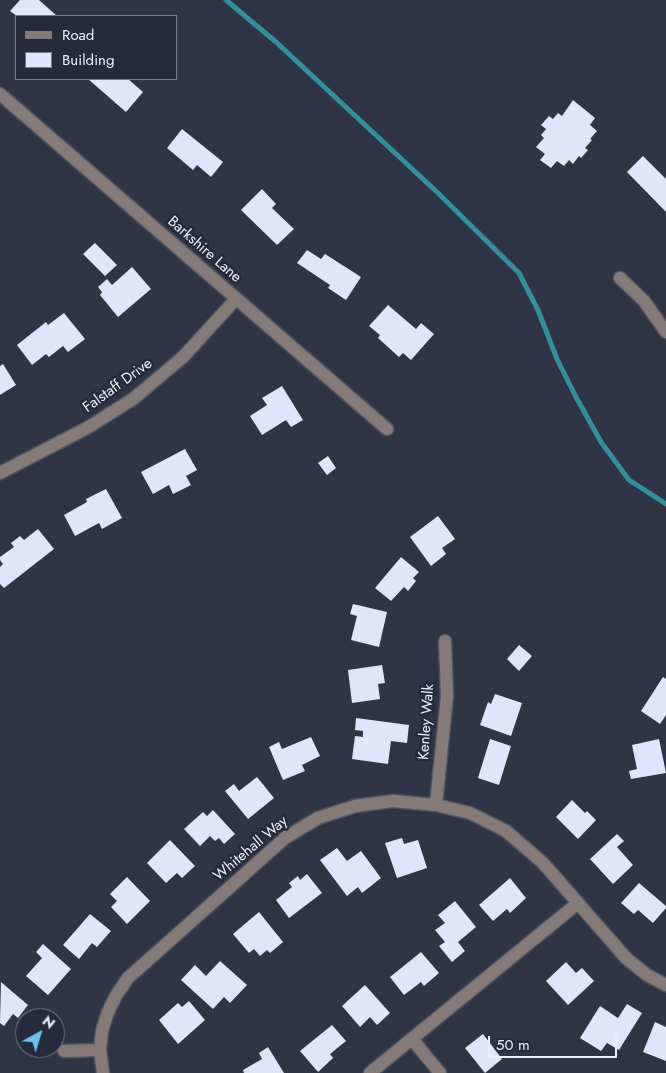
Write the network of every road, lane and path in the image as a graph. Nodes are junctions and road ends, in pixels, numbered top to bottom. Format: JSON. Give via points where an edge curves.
{"nodes":[{"id":1,"x":0,"y":94,"type":"edge"},
{"id":2,"x":620,"y":278,"type":"dead end"},
{"id":3,"x":236,"y":299,"type":"junction"},
{"id":4,"x":666,"y":332,"type":"edge"},
{"id":5,"x":387,"y":430,"type":"dead end"},
{"id":6,"x":0,"y":473,"type":"edge"},
{"id":7,"x":445,"y":641,"type":"dead end"},
{"id":8,"x":436,"y":805,"type":"junction"},
{"id":9,"x":578,"y":904,"type":"junction"},
{"id":10,"x":666,"y":985,"type":"edge"},
{"id":11,"x":412,"y":1039,"type":"junction"},
{"id":12,"x":100,"y":1050,"type":"junction"},
{"id":13,"x":65,"y":1051,"type":"edge"},
{"id":14,"x":103,"y":1073,"type":"edge"},
{"id":15,"x":370,"y":1073,"type":"edge"},
{"id":16,"x":440,"y":1073,"type":"edge"}],
"edges":[{"from":1,"to":3,"type":"street","name":"Barkshire Lane"},
{"from":2,"to":4,"type":"street","via":[[644,301]]},
{"from":3,"to":5,"type":"street","name":"Barkshire Lane"},
{"from":3,"to":6,"type":"street","name":"Falstaff Drive","via":[[183,357],[133,399],[87,428]]},
{"from":7,"to":8,"type":"street","name":"Kenley Walk","via":[[447,696]]},
{"from":8,"to":9,"type":"street","name":"Whitehall Way","via":[[470,813],[506,831],[543,863]]},
{"from":8,"to":12,"type":"street","name":"Whitehall Way","via":[[393,801],[355,806],[318,818],[285,838],[128,978],[108,1012]]},
{"from":9,"to":10,"type":"street","name":"Whitehall Way","via":[[626,958]]},
{"from":9,"to":11,"type":"street"},
{"from":11,"to":15,"type":"street"},
{"from":11,"to":16,"type":"street"},
{"from":12,"to":13,"type":"street"},
{"from":12,"to":14,"type":"street","name":"Whitehall Way"}]}
